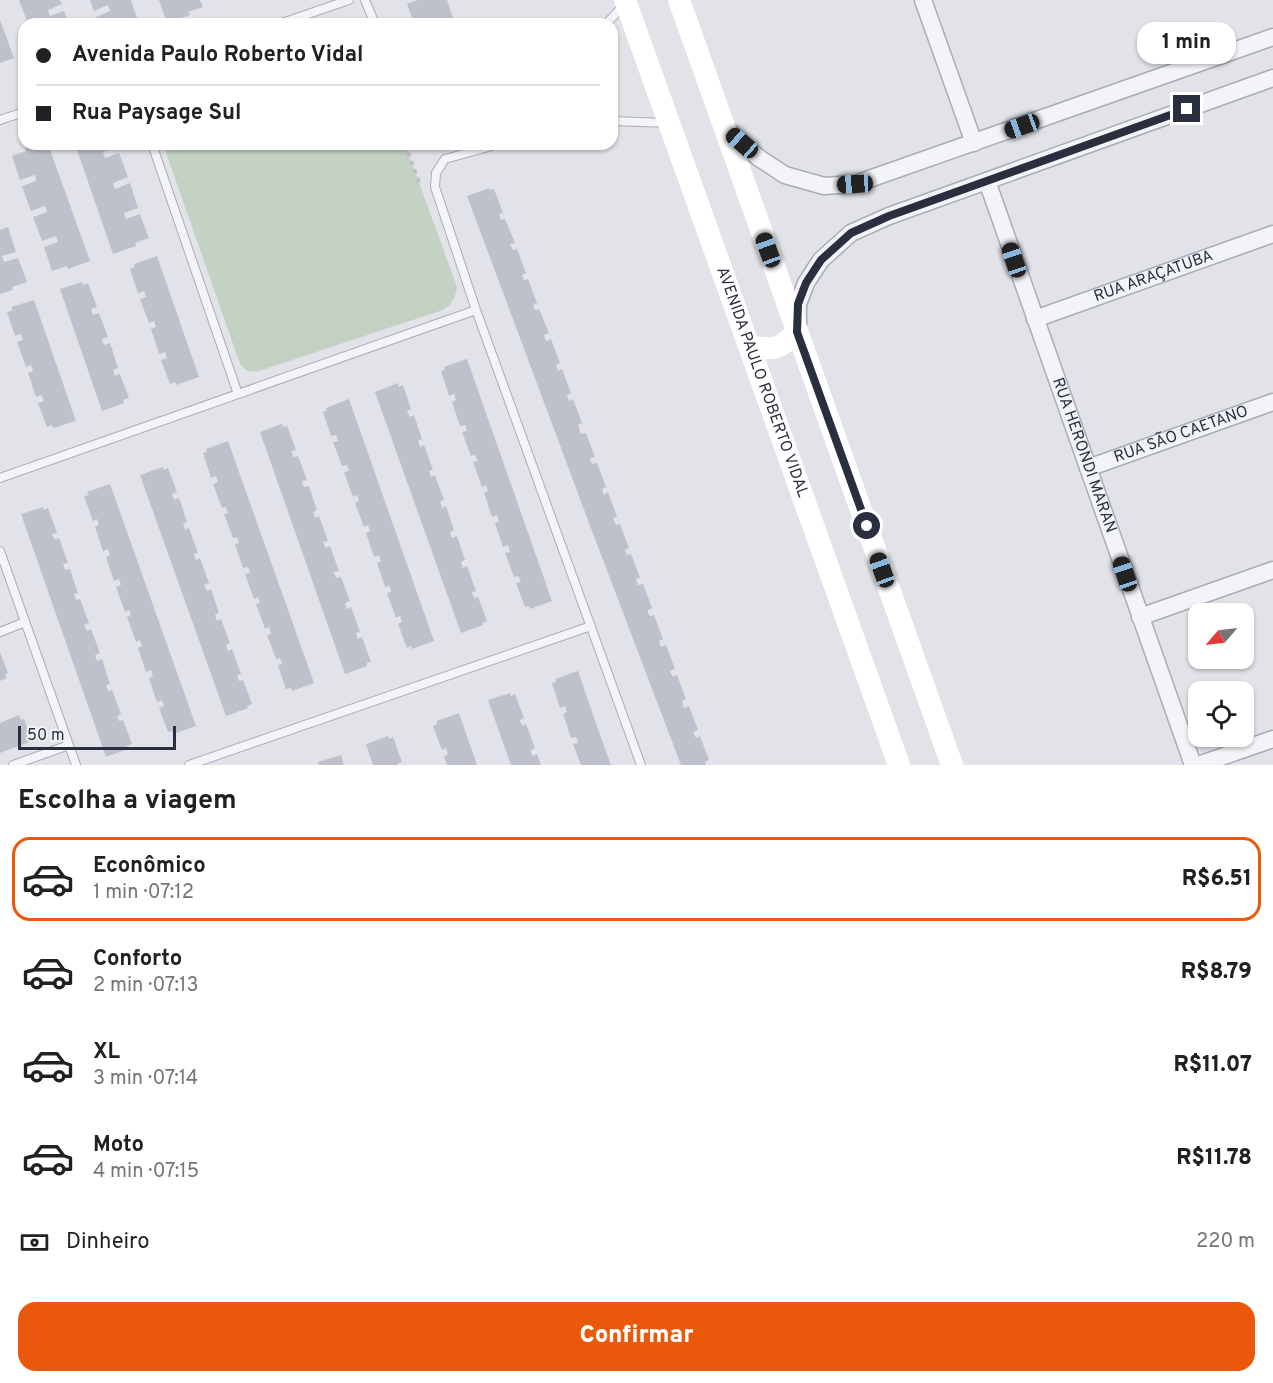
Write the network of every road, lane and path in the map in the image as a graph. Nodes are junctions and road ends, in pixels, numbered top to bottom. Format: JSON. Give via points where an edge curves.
{"nodes":[{"id":1,"x":349,"y":0,"type":"edge"},
{"id":2,"x":365,"y":0,"type":"edge"},
{"id":3,"x":679,"y":0,"type":"edge"},
{"id":4,"x":923,"y":0,"type":"edge"},
{"id":5,"x":626,"y":1,"type":"edge"},
{"id":6,"x":296,"y":18,"type":"edge"},
{"id":7,"x":372,"y":18,"type":"edge"},
{"id":8,"x":611,"y":18,"type":"edge"},
{"id":9,"x":1273,"y":37,"type":"edge"},
{"id":10,"x":1273,"y":78,"type":"edge"},
{"id":11,"x":18,"y":114,"type":"edge"},
{"id":12,"x":0,"y":120,"type":"edge"},
{"id":13,"x":618,"y":121,"type":"edge"},
{"id":14,"x":669,"y":123,"type":"junction"},
{"id":15,"x":725,"y":128,"type":"junction"},
{"id":16,"x":974,"y":143,"type":"junction"},
{"id":17,"x":154,"y":150,"type":"edge"},
{"id":18,"x":407,"y":150,"type":"edge"},
{"id":19,"x":478,"y":150,"type":"edge"},
{"id":20,"x":987,"y":181,"type":"junction"},
{"id":21,"x":420,"y":186,"type":"dead end"},
{"id":22,"x":1273,"y":234,"type":"edge"},
{"id":23,"x":476,"y":310,"type":"junction"},
{"id":24,"x":1035,"y":319,"type":"junction"},
{"id":25,"x":797,"y":332,"type":"junction"},
{"id":26,"x":749,"y":346,"type":"junction"},
{"id":27,"x":238,"y":394,"type":"junction"},
{"id":28,"x":1273,"y":402,"type":"edge"},
{"id":29,"x":1088,"y":468,"type":"junction"},
{"id":30,"x":0,"y":478,"type":"edge"},
{"id":31,"x":0,"y":551,"type":"edge"},
{"id":32,"x":1273,"y":570,"type":"edge"},
{"id":33,"x":1140,"y":617,"type":"junction"},
{"id":34,"x":25,"y":622,"type":"junction"},
{"id":35,"x":591,"y":626,"type":"junction"},
{"id":36,"x":0,"y":632,"type":"edge"},
{"id":37,"x":1273,"y":739,"type":"edge"},
{"id":38,"x":69,"y":745,"type":"junction"},
{"id":39,"x":13,"y":765,"type":"edge"},
{"id":40,"x":76,"y":765,"type":"edge"},
{"id":41,"x":189,"y":765,"type":"edge"},
{"id":42,"x":641,"y":765,"type":"edge"},
{"id":43,"x":899,"y":765,"type":"edge"},
{"id":44,"x":952,"y":765,"type":"edge"},
{"id":45,"x":1193,"y":765,"type":"edge"},
{"id":46,"x":1198,"y":765,"type":"edge"}],
"edges":[{"from":1,"to":6,"type":"lane"},
{"from":2,"to":7,"type":"lane"},
{"from":3,"to":15,"type":"street"},
{"from":4,"to":16,"type":"street"},
{"from":5,"to":8,"type":"lane"},
{"from":5,"to":14,"type":"street","name":"AVENIDA PAULO ROBERTO VIDAL"},
{"from":9,"to":16,"type":"street"},
{"from":10,"to":20,"type":"street"},
{"from":11,"to":12,"type":"lane"},
{"from":13,"to":14,"type":"lane"},
{"from":14,"to":26,"type":"street","name":"AVENIDA PAULO ROBERTO VIDAL"},
{"from":15,"to":16,"type":"street","via":[[785,175],[824,186],[855,184]]},
{"from":15,"to":25,"type":"street"},
{"from":17,"to":27,"type":"lane"},
{"from":18,"to":21,"type":"path"},
{"from":19,"to":23,"type":"lane","via":[[446,159],[436,173],[435,187]]},
{"from":20,"to":24,"type":"street","name":"RUA HERONDI MARAN"},
{"from":20,"to":25,"type":"street","via":[[851,233],[821,260],[806,283],[798,304]]},
{"from":22,"to":24,"type":"street","name":"RUA ARAÇATUBA"},
{"from":23,"to":27,"type":"lane"},
{"from":23,"to":35,"type":"lane"},
{"from":24,"to":29,"type":"street","name":"RUA HERONDI MARAN"},
{"from":25,"to":26,"type":"street","via":[[777,348]]},
{"from":25,"to":44,"type":"street"},
{"from":26,"to":43,"type":"street","name":"AVENIDA PAULO ROBERTO VIDAL"},
{"from":27,"to":30,"type":"lane"},
{"from":28,"to":29,"type":"street","name":"RUA SÃO CAETANO"},
{"from":29,"to":33,"type":"street","name":"RUA HERONDI MARAN"},
{"from":31,"to":34,"type":"lane"},
{"from":32,"to":33,"type":"street"},
{"from":33,"to":45,"type":"street","name":"RUA HERONDI MARAN"},
{"from":34,"to":36,"type":"lane"},
{"from":34,"to":38,"type":"lane"},
{"from":35,"to":41,"type":"lane"},
{"from":35,"to":42,"type":"lane"},
{"from":37,"to":46,"type":"street"},
{"from":38,"to":39,"type":"lane"},
{"from":38,"to":40,"type":"lane"}]}
